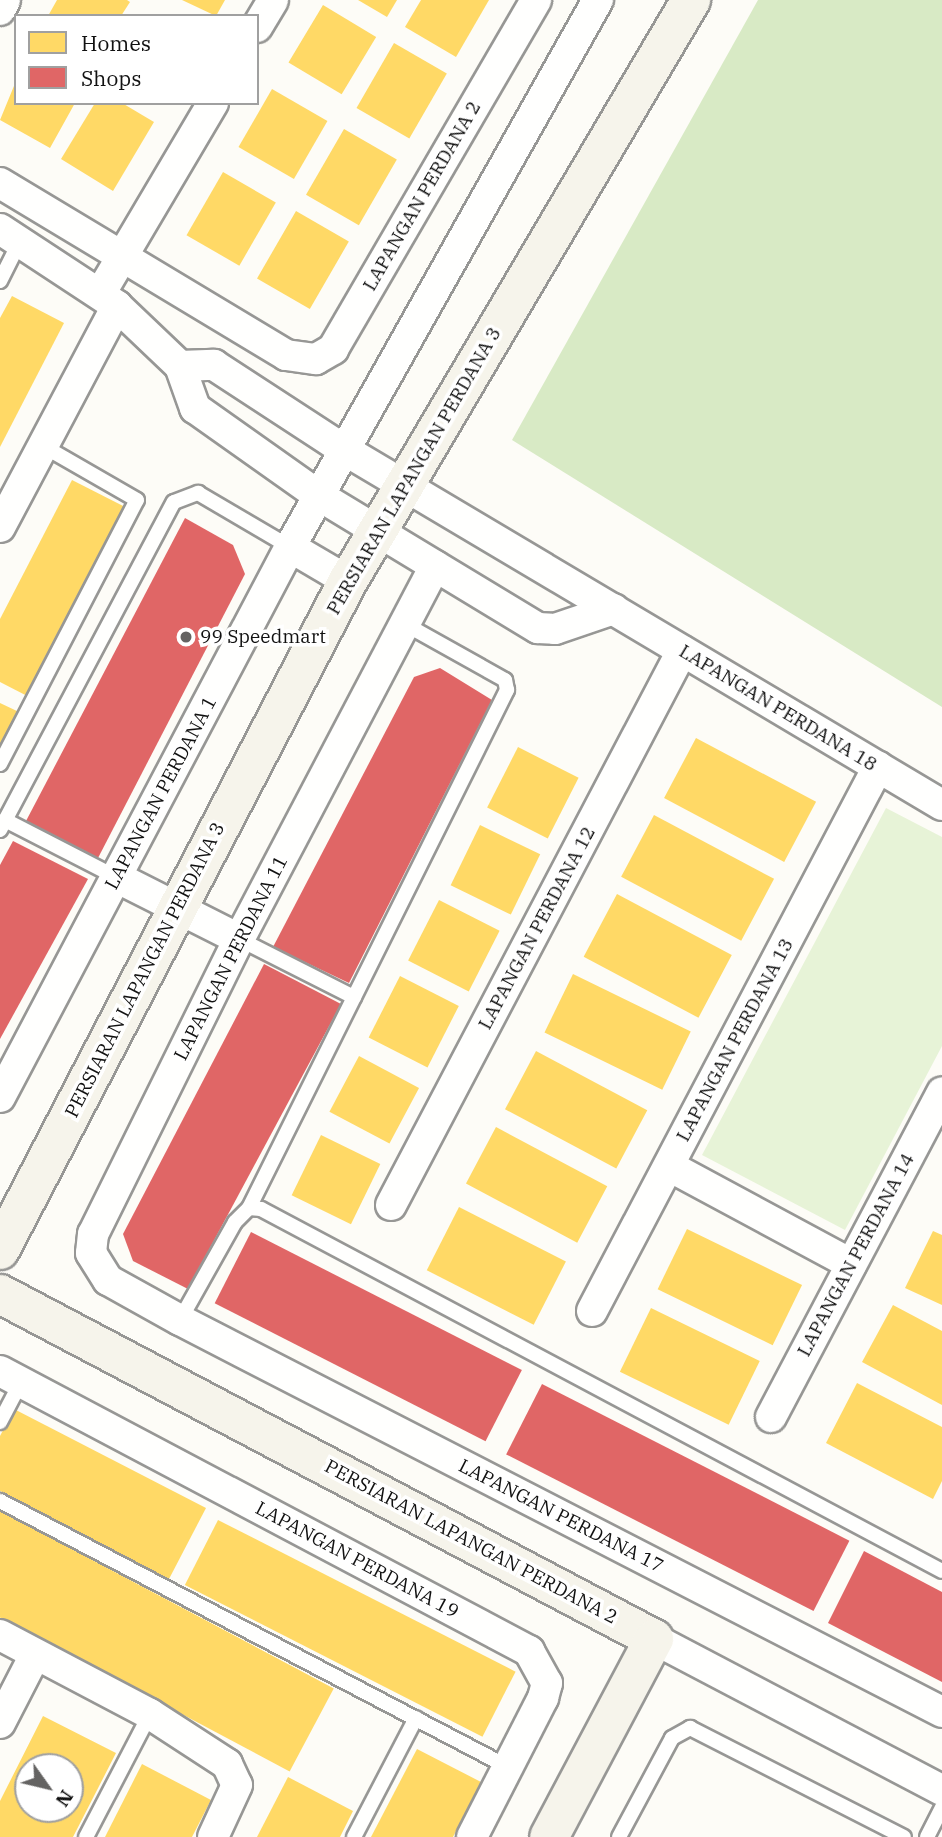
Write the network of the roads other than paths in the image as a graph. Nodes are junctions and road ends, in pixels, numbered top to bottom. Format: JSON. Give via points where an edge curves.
{"nodes":[{"id":1,"x":5,"y":0,"type":"edge"},
{"id":2,"x":273,"y":0,"type":"edge"},
{"id":3,"x":536,"y":0,"type":"edge"},
{"id":4,"x":598,"y":0,"type":"edge"},
{"id":5,"x":691,"y":0,"type":"edge"},
{"id":6,"x":0,"y":10,"type":"edge"},
{"id":7,"x":259,"y":24,"type":"edge"},
{"id":8,"x":212,"y":105,"type":"edge"},
{"id":9,"x":0,"y":183,"type":"edge"},
{"id":10,"x":10,"y":235,"type":"edge"},
{"id":11,"x":123,"y":256,"type":"junction"},
{"id":12,"x":0,"y":281,"type":"edge"},
{"id":13,"x":108,"y":300,"type":"junction"},
{"id":14,"x":180,"y":366,"type":"junction"},
{"id":15,"x":43,"y":446,"type":"junction"},
{"id":16,"x":343,"y":449,"type":"junction"},
{"id":17,"x":404,"y":486,"type":"junction"},
{"id":18,"x":318,"y":495,"type":"junction"},
{"id":19,"x":0,"y":527,"type":"edge"},
{"id":20,"x":376,"y":530,"type":"junction"},
{"id":21,"x":290,"y":547,"type":"junction"},
{"id":22,"x":435,"y":566,"type":"junction"},
{"id":23,"x":348,"y":581,"type":"junction"},
{"id":24,"x":614,"y":609,"type":"junction"},
{"id":25,"x":403,"y":623,"type":"junction"},
{"id":26,"x":682,"y":651,"type":"junction"},
{"id":27,"x":0,"y":764,"type":"edge"},
{"id":28,"x":878,"y":767,"type":"junction"},
{"id":29,"x":942,"y":806,"type":"edge"},
{"id":30,"x":3,"y":825,"type":"edge"},
{"id":31,"x":117,"y":877,"type":"junction"},
{"id":32,"x":176,"y":909,"type":"junction"},
{"id":33,"x":239,"y":939,"type":"junction"},
{"id":34,"x":354,"y":997,"type":"junction"},
{"id":35,"x":942,"y":1092,"type":"edge"},
{"id":36,"x":0,"y":1097,"type":"edge"},
{"id":37,"x":669,"y":1166,"type":"junction"},
{"id":38,"x":391,"y":1205,"type":"dead end"},
{"id":39,"x":249,"y":1208,"type":"junction"},
{"id":40,"x":0,"y":1250,"type":"edge"},
{"id":41,"x":851,"y":1264,"type":"junction"},
{"id":42,"x":0,"y":1294,"type":"edge"},
{"id":43,"x":592,"y":1311,"type":"dead end"},
{"id":44,"x":180,"y":1320,"type":"junction"},
{"id":45,"x":11,"y":1376,"type":"edge"},
{"id":46,"x":771,"y":1417,"type":"dead end"},
{"id":47,"x":0,"y":1422,"type":"edge"},
{"id":48,"x":0,"y":1502,"type":"edge"},
{"id":49,"x":942,"y":1571,"type":"edge"},
{"id":50,"x":0,"y":1635,"type":"edge"},
{"id":51,"x":654,"y":1639,"type":"junction"},
{"id":52,"x":35,"y":1655,"type":"junction"},
{"id":53,"x":942,"y":1712,"type":"edge"},
{"id":54,"x":150,"y":1714,"type":"junction"},
{"id":55,"x":416,"y":1718,"type":"junction"},
{"id":56,"x":0,"y":1723,"type":"edge"},
{"id":57,"x":508,"y":1767,"type":"junction"},
{"id":58,"x":942,"y":1790,"type":"edge"},
{"id":59,"x":942,"y":1807,"type":"edge"},
{"id":60,"x":86,"y":1837,"type":"edge"},
{"id":61,"x":213,"y":1837,"type":"edge"},
{"id":62,"x":354,"y":1837,"type":"edge"},
{"id":63,"x":472,"y":1837,"type":"edge"},
{"id":64,"x":550,"y":1837,"type":"edge"},
{"id":65,"x":620,"y":1837,"type":"edge"},
{"id":66,"x":904,"y":1837,"type":"edge"},
{"id":67,"x":926,"y":1837,"type":"edge"}],
"edges":[{"from":1,"to":6,"type":"street"},
{"from":2,"to":7,"type":"street"},
{"from":3,"to":11,"type":"street","name":"LAPANGAN PERDANA 2","via":[[333,349],[305,360],[286,355]]},
{"from":4,"to":16,"type":"street","name":"LAPANGAN PERDANA 1"},
{"from":5,"to":17,"type":"street","name":"PERSIARAN LAPANGAN PERDANA 3"},
{"from":8,"to":11,"type":"street"},
{"from":9,"to":11,"type":"street"},
{"from":10,"to":12,"type":"lane"},
{"from":10,"to":13,"type":"street"},
{"from":11,"to":13,"type":"street"},
{"from":13,"to":14,"type":"street"},
{"from":13,"to":15,"type":"street"},
{"from":14,"to":16,"type":"street","name":"LAPANGAN PERDANA 18","via":[[214,365]]},
{"from":14,"to":18,"type":"street","via":[[195,408]]},
{"from":15,"to":19,"type":"street"},
{"from":15,"to":27,"type":"lane","via":[[137,500]]},
{"from":16,"to":17,"type":"street","name":"LAPANGAN PERDANA 18"},
{"from":16,"to":18,"type":"street","name":"LAPANGAN PERDANA 1"},
{"from":17,"to":20,"type":"street","name":"PERSIARAN LAPANGAN PERDANA 3"},
{"from":17,"to":24,"type":"street","name":"LAPANGAN PERDANA 18"},
{"from":18,"to":20,"type":"street"},
{"from":18,"to":21,"type":"street","name":"LAPANGAN PERDANA 1"},
{"from":20,"to":22,"type":"street"},
{"from":20,"to":23,"type":"street","name":"PERSIARAN LAPANGAN PERDANA 3"},
{"from":21,"to":23,"type":"street"},
{"from":21,"to":30,"type":"lane","via":[[198,493],[174,502]]},
{"from":21,"to":31,"type":"street","name":"LAPANGAN PERDANA 1"},
{"from":22,"to":24,"type":"street","via":[[538,628],[555,629]]},
{"from":22,"to":25,"type":"street","name":"LAPANGAN PERDANA 11"},
{"from":23,"to":32,"type":"street","name":"PERSIARAN LAPANGAN PERDANA 3"},
{"from":24,"to":26,"type":"street","name":"LAPANGAN PERDANA 18"},
{"from":25,"to":33,"type":"street","name":"LAPANGAN PERDANA 11"},
{"from":25,"to":34,"type":"lane","via":[[505,680],[507,690]]},
{"from":26,"to":28,"type":"street","name":"LAPANGAN PERDANA 18"},
{"from":26,"to":38,"type":"street","name":"LAPANGAN PERDANA 12"},
{"from":28,"to":29,"type":"street","name":"LAPANGAN PERDANA 18"},
{"from":28,"to":37,"type":"street","name":"LAPANGAN PERDANA 13"},
{"from":30,"to":31,"type":"lane"},
{"from":31,"to":32,"type":"street"},
{"from":31,"to":36,"type":"street","name":"LAPANGAN PERDANA 1"},
{"from":32,"to":33,"type":"street"},
{"from":32,"to":40,"type":"street","name":"PERSIARAN LAPANGAN PERDANA 3"},
{"from":33,"to":34,"type":"lane"},
{"from":33,"to":44,"type":"street","name":"LAPANGAN PERDANA 11","via":[[93,1234],[92,1253],[108,1280]]},
{"from":34,"to":39,"type":"lane"},
{"from":35,"to":41,"type":"street","name":"LAPANGAN PERDANA 14"},
{"from":37,"to":41,"type":"street"},
{"from":37,"to":43,"type":"street","name":"LAPANGAN PERDANA 13"},
{"from":39,"to":44,"type":"lane"},
{"from":39,"to":49,"type":"lane","via":[[261,1209]]},
{"from":41,"to":46,"type":"street","name":"LAPANGAN PERDANA 14"},
{"from":42,"to":51,"type":"street","name":"PERSIARAN LAPANGAN PERDANA 2"},
{"from":44,"to":53,"type":"street","name":"LAPANGAN PERDANA 17"},
{"from":45,"to":47,"type":"lane"},
{"from":45,"to":57,"type":"street","name":"LAPANGAN PERDANA 19","via":[[529,1651],[547,1683]]},
{"from":48,"to":55,"type":"lane"},
{"from":50,"to":52,"type":"street"},
{"from":51,"to":58,"type":"street","name":"PERSIARAN LAPANGAN PERDANA 2"},
{"from":51,"to":64,"type":"street"},
{"from":52,"to":54,"type":"street"},
{"from":52,"to":56,"type":"street"},
{"from":54,"to":60,"type":"lane"},
{"from":54,"to":61,"type":"street","via":[[235,1774],[237,1785]]},
{"from":55,"to":57,"type":"lane"},
{"from":55,"to":62,"type":"lane"},
{"from":57,"to":63,"type":"street","name":"LAPANGAN PERDANA 19"},
{"from":59,"to":67,"type":"lane"},
{"from":65,"to":66,"type":"lane","via":[[672,1738],[690,1728]]}]}
